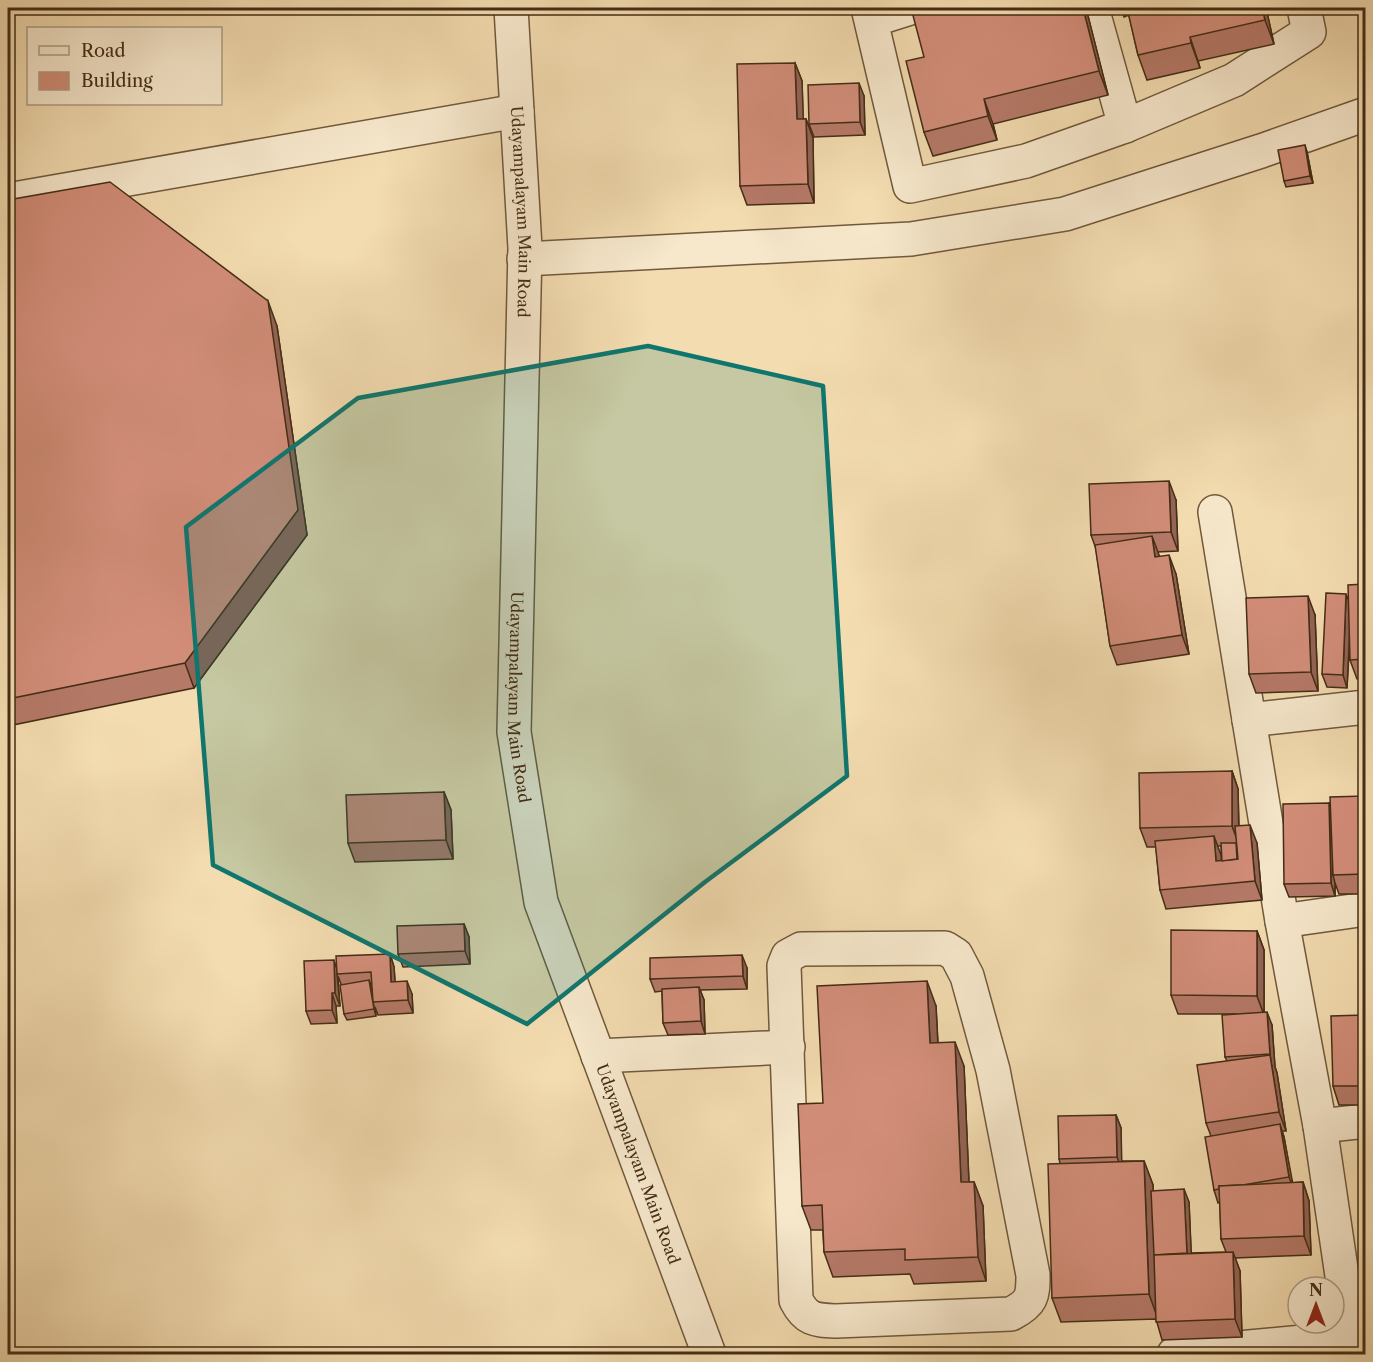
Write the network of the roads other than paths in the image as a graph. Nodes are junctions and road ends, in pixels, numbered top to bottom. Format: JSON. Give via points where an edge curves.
{"nodes":[{"id":1,"x":511,"y":8,"type":"edge"},
{"id":2,"x":910,"y":8,"type":"edge"},
{"id":3,"x":1092,"y":8,"type":"edge"},
{"id":4,"x":1304,"y":8,"type":"edge"},
{"id":5,"x":870,"y":14,"type":"edge"},
{"id":6,"x":517,"y":111,"type":"junction"},
{"id":7,"x":1365,"y":114,"type":"edge"},
{"id":8,"x":1125,"y":126,"type":"junction"},
{"id":9,"x":8,"y":200,"type":"edge"},
{"id":10,"x":524,"y":259,"type":"junction"},
{"id":11,"x":1215,"y":512,"type":"dead end"},
{"id":12,"x":1365,"y":707,"type":"edge"},
{"id":13,"x":1249,"y":720,"type":"junction"},
{"id":14,"x":1365,"y":909,"type":"edge"},
{"id":15,"x":1282,"y":921,"type":"junction"},
{"id":16,"x":788,"y":1047,"type":"junction"},
{"id":17,"x":598,"y":1056,"type":"junction"},
{"id":18,"x":1365,"y":1121,"type":"edge"},
{"id":19,"x":1320,"y":1126,"type":"junction"},
{"id":20,"x":1358,"y":1337,"type":"edge"},
{"id":21,"x":709,"y":1354,"type":"edge"},
{"id":22,"x":1174,"y":1354,"type":"edge"}],
"edges":[{"from":1,"to":6,"type":"street","name":"Udayampalayam Main Road"},
{"from":2,"to":5,"type":"street"},
{"from":3,"to":8,"type":"street"},
{"from":4,"to":8,"type":"street","via":[[1309,32],[1234,80]]},
{"from":5,"to":8,"type":"street","via":[[910,186],[1026,161]]},
{"from":6,"to":9,"type":"street"},
{"from":6,"to":10,"type":"street","name":"Udayampalayam Main Road"},
{"from":7,"to":10,"type":"street","via":[[1065,214],[911,238]]},
{"from":10,"to":17,"type":"street","name":"Udayampalayam Main Road","via":[[514,732],[541,902]]},
{"from":11,"to":13,"type":"street"},
{"from":12,"to":13,"type":"street"},
{"from":13,"to":15,"type":"street"},
{"from":14,"to":15,"type":"street"},
{"from":15,"to":19,"type":"street"},
{"from":16,"to":16,"type":"street","via":[[784,966],[788,956],[801,949],[921,948],[945,948],[956,955],[967,976],[993,1070],[1033,1275],[1033,1292],[1027,1306],[1011,1314],[836,1321],[812,1319],[801,1310],[796,1300]]},
{"from":16,"to":17,"type":"street"},
{"from":17,"to":21,"type":"street","name":"Udayampalayam Main Road"},
{"from":18,"to":19,"type":"street"},
{"from":19,"to":20,"type":"street"},
{"from":20,"to":22,"type":"street"}]}
